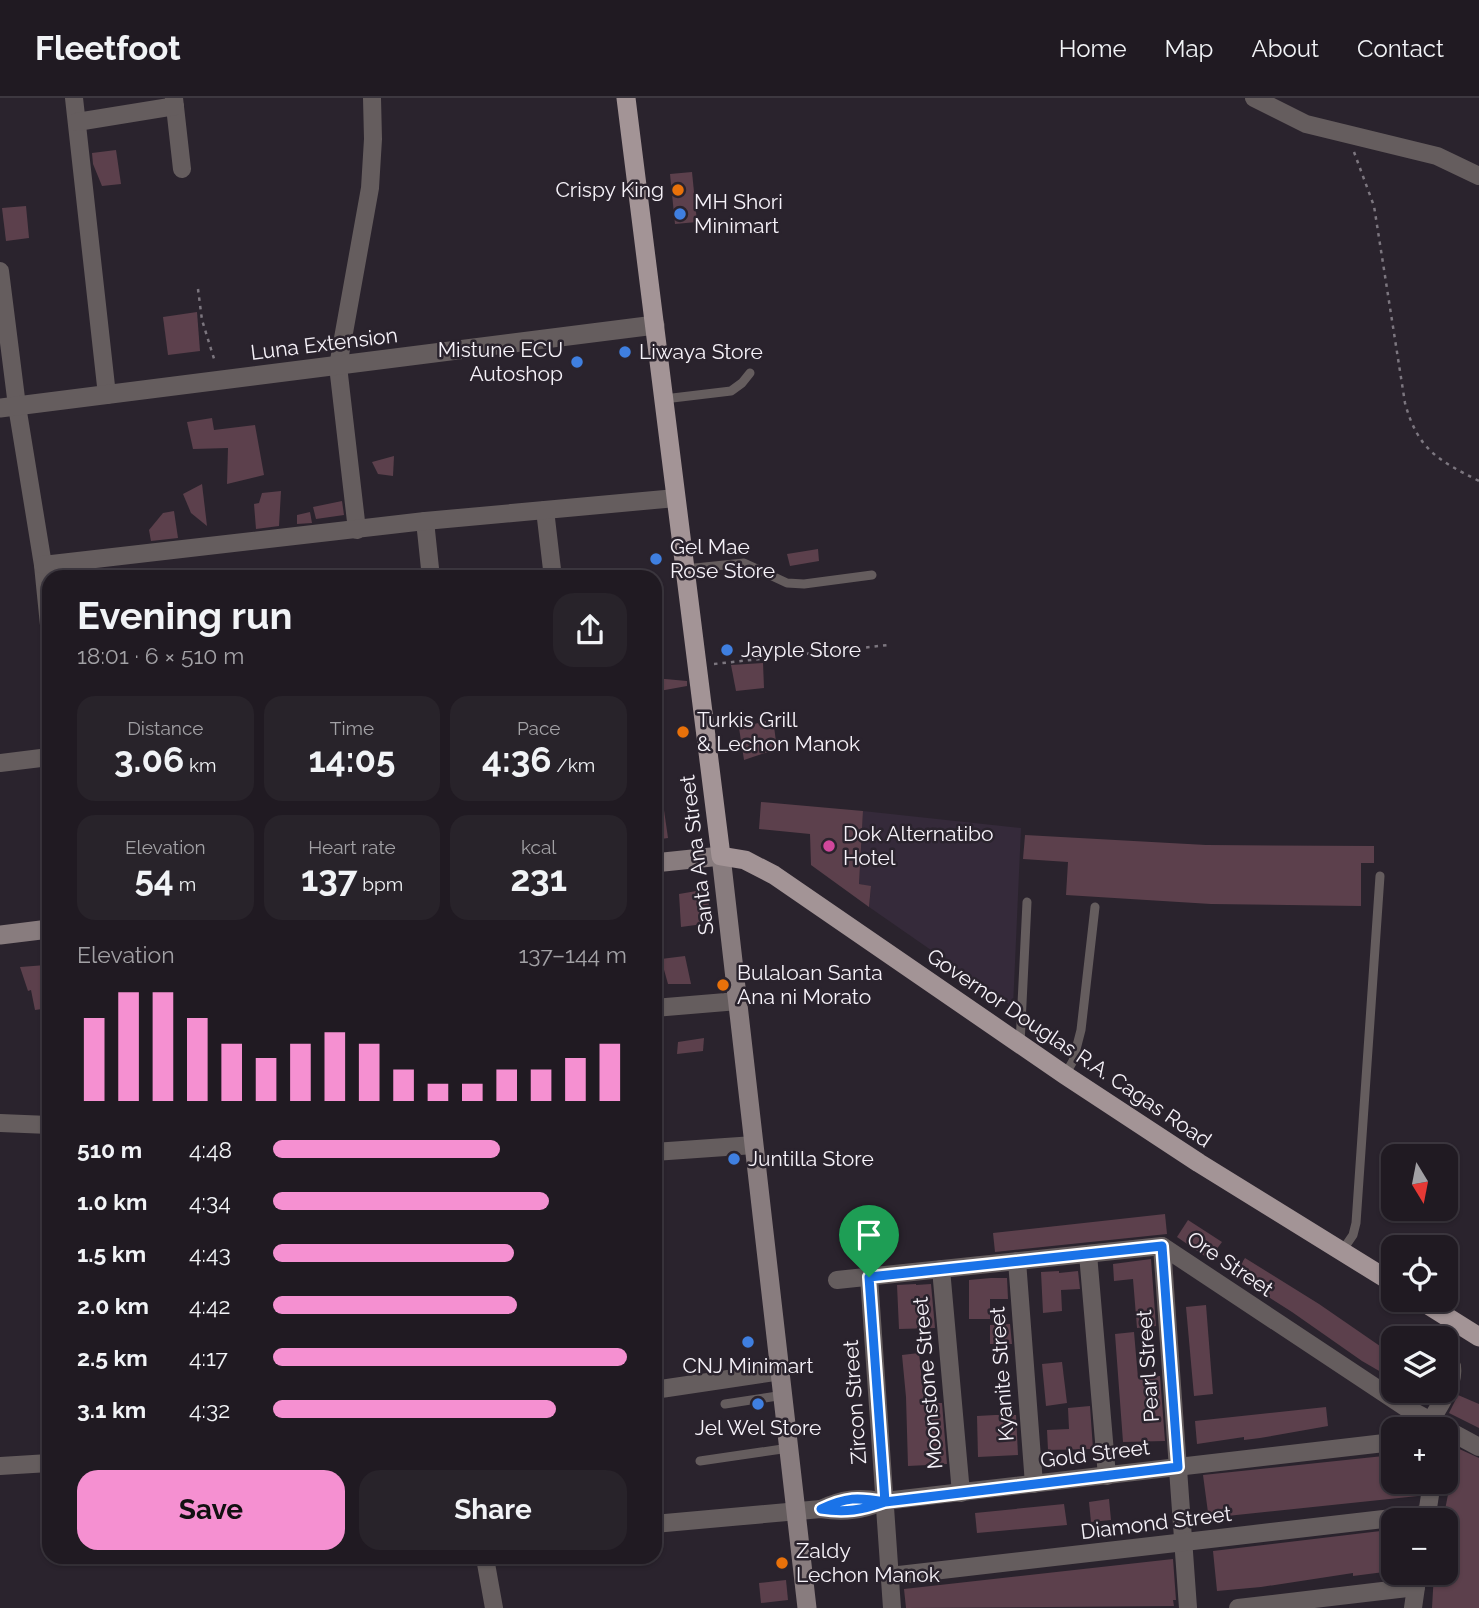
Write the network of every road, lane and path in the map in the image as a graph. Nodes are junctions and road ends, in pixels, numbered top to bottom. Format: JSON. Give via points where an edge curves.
{"nodes":[{"id":1,"x":74,"y":98,"type":"edge"},
{"id":2,"x":372,"y":98,"type":"edge"},
{"id":3,"x":626,"y":98,"type":"edge"},
{"id":4,"x":1254,"y":98,"type":"edge"},
{"id":5,"x":174,"y":102,"type":"edge"},
{"id":6,"x":76,"y":122,"type":"junction"},
{"id":7,"x":1345,"y":133,"type":"junction"},
{"id":8,"x":182,"y":169,"type":"dead end"},
{"id":9,"x":1479,"y":176,"type":"edge"},
{"id":10,"x":0,"y":271,"type":"edge"},
{"id":11,"x":198,"y":289,"type":"dead end"},
{"id":12,"x":655,"y":325,"type":"junction"},
{"id":13,"x":338,"y":366,"type":"junction"},
{"id":14,"x":750,"y":373,"type":"dead end"},
{"id":15,"x":227,"y":380,"type":"junction"},
{"id":16,"x":107,"y":395,"type":"junction"},
{"id":17,"x":664,"y":399,"type":"junction"},
{"id":18,"x":9,"y":407,"type":"edge"},
{"id":19,"x":1479,"y":481,"type":"edge"},
{"id":20,"x":676,"y":498,"type":"junction"},
{"id":21,"x":545,"y":510,"type":"junction"},
{"id":22,"x":425,"y":521,"type":"junction"},
{"id":23,"x":357,"y":530,"type":"junction"},
{"id":24,"x":43,"y":565,"type":"junction"},
{"id":25,"x":685,"y":569,"type":"junction"},
{"id":26,"x":44,"y":570,"type":"edge"},
{"id":27,"x":430,"y":570,"type":"edge"},
{"id":28,"x":552,"y":570,"type":"edge"},
{"id":29,"x":872,"y":575,"type":"dead end"},
{"id":30,"x":888,"y":645,"type":"dead end"},
{"id":31,"x":697,"y":666,"type":"junction"},
{"id":32,"x":42,"y":758,"type":"edge"},
{"id":33,"x":0,"y":763,"type":"edge"},
{"id":34,"x":721,"y":856,"type":"junction"},
{"id":35,"x":662,"y":862,"type":"edge"},
{"id":36,"x":1380,"y":876,"type":"dead end"},
{"id":37,"x":1027,"y":902,"type":"dead end"},
{"id":38,"x":1095,"y":907,"type":"dead end"},
{"id":39,"x":42,"y":930,"type":"edge"},
{"id":40,"x":0,"y":934,"type":"edge"},
{"id":41,"x":738,"y":1001,"type":"junction"},
{"id":42,"x":662,"y":1007,"type":"edge"},
{"id":43,"x":1020,"y":1045,"type":"junction"},
{"id":44,"x":1065,"y":1075,"type":"junction"},
{"id":45,"x":0,"y":1123,"type":"edge"},
{"id":46,"x":42,"y":1125,"type":"edge"},
{"id":47,"x":754,"y":1145,"type":"junction"},
{"id":48,"x":662,"y":1151,"type":"edge"},
{"id":49,"x":1162,"y":1246,"type":"junction"},
{"id":50,"x":1342,"y":1251,"type":"junction"},
{"id":51,"x":1088,"y":1254,"type":"junction"},
{"id":52,"x":1017,"y":1261,"type":"junction"},
{"id":53,"x":941,"y":1269,"type":"junction"},
{"id":54,"x":1381,"y":1275,"type":"edge"},
{"id":55,"x":869,"y":1277,"type":"junction"},
{"id":56,"x":837,"y":1280,"type":"dead end"},
{"id":57,"x":1439,"y":1312,"type":"edge"},
{"id":58,"x":1479,"y":1337,"type":"edge"},
{"id":59,"x":781,"y":1371,"type":"junction"},
{"id":60,"x":662,"y":1389,"type":"edge"},
{"id":61,"x":783,"y":1395,"type":"junction"},
{"id":62,"x":724,"y":1404,"type":"dead end"},
{"id":63,"x":1418,"y":1417,"type":"edge"},
{"id":64,"x":1458,"y":1438,"type":"edge"},
{"id":65,"x":1381,"y":1443,"type":"edge"},
{"id":66,"x":1479,"y":1447,"type":"edge"},
{"id":67,"x":789,"y":1448,"type":"junction"},
{"id":68,"x":700,"y":1461,"type":"dead end"},
{"id":69,"x":42,"y":1463,"type":"edge"},
{"id":70,"x":0,"y":1466,"type":"edge"},
{"id":71,"x":1178,"y":1467,"type":"junction"},
{"id":72,"x":1107,"y":1476,"type":"junction"},
{"id":73,"x":1034,"y":1484,"type":"junction"},
{"id":74,"x":961,"y":1493,"type":"junction"},
{"id":75,"x":885,"y":1502,"type":"junction"},
{"id":76,"x":796,"y":1512,"type":"junction"},
{"id":77,"x":1381,"y":1522,"type":"edge"},
{"id":78,"x":662,"y":1523,"type":"edge"},
{"id":79,"x":1183,"y":1542,"type":"junction"},
{"id":80,"x":486,"y":1564,"type":"edge"},
{"id":81,"x":890,"y":1576,"type":"junction"},
{"id":82,"x":1385,"y":1585,"type":"edge"},
{"id":83,"x":1416,"y":1585,"type":"edge"},
{"id":84,"x":494,"y":1608,"type":"edge"},
{"id":85,"x":807,"y":1608,"type":"edge"},
{"id":86,"x":892,"y":1608,"type":"edge"},
{"id":87,"x":1188,"y":1608,"type":"edge"},
{"id":88,"x":1238,"y":1608,"type":"edge"},
{"id":89,"x":1413,"y":1608,"type":"edge"}],
"edges":[{"from":1,"to":6,"type":"street"},
{"from":2,"to":13,"type":"street","via":[[370,188]]},
{"from":3,"to":12,"type":"main road","name":"Santa Ana Street"},
{"from":4,"to":7,"type":"street","via":[[1306,124]]},
{"from":5,"to":6,"type":"street"},
{"from":5,"to":8,"type":"street"},
{"from":6,"to":16,"type":"street"},
{"from":7,"to":9,"type":"street","via":[[1437,156]]},
{"from":7,"to":19,"type":"path","via":[[1374,206],[1411,425],[1440,461]]},
{"from":10,"to":18,"type":"street"},
{"from":11,"to":15,"type":"path","via":[[212,358]]},
{"from":12,"to":13,"type":"street","name":"Luna Extension"},
{"from":12,"to":17,"type":"main road","name":"Santa Ana Street"},
{"from":13,"to":15,"type":"street","name":"Luna Extension"},
{"from":13,"to":23,"type":"street"},
{"from":14,"to":17,"type":"lane","via":[[731,391]]},
{"from":15,"to":16,"type":"street","name":"Luna Extension"},
{"from":16,"to":18,"type":"street","name":"Luna Extension"},
{"from":17,"to":20,"type":"main road","name":"Santa Ana Street"},
{"from":18,"to":24,"type":"street"},
{"from":20,"to":21,"type":"street"},
{"from":20,"to":25,"type":"main road","name":"Santa Ana Street"},
{"from":21,"to":22,"type":"street"},
{"from":21,"to":28,"type":"street"},
{"from":22,"to":23,"type":"street"},
{"from":22,"to":27,"type":"street"},
{"from":23,"to":24,"type":"street"},
{"from":24,"to":26,"type":"street"},
{"from":25,"to":29,"type":"lane","via":[[744,564],[787,583],[804,584]]},
{"from":25,"to":31,"type":"main road","name":"Santa Ana Street"},
{"from":30,"to":31,"type":"path"},
{"from":31,"to":34,"type":"main road","name":"Santa Ana Street"},
{"from":32,"to":33,"type":"street"},
{"from":34,"to":35,"type":"main road"},
{"from":34,"to":41,"type":"main road","name":"Santa Ana Street"},
{"from":34,"to":43,"type":"main road","name":"Governor Douglas R.A. Cagas Road","via":[[745,860],[774,875]]},
{"from":36,"to":50,"type":"lane","via":[[1356,1223]]},
{"from":37,"to":43,"type":"lane"},
{"from":38,"to":44,"type":"lane","via":[[1081,1030]]},
{"from":39,"to":40,"type":"main road"},
{"from":41,"to":42,"type":"street"},
{"from":41,"to":47,"type":"main road","name":"Santa Ana Street"},
{"from":43,"to":44,"type":"main road","name":"Governor Douglas R.A. Cagas Road"},
{"from":44,"to":50,"type":"main road","name":"Governor Douglas R.A. Cagas Road"},
{"from":45,"to":46,"type":"street"},
{"from":47,"to":48,"type":"street"},
{"from":47,"to":59,"type":"main road","name":"Santa Ana Street"},
{"from":49,"to":51,"type":"street","name":"Ore Street"},
{"from":49,"to":63,"type":"street","name":"Ore Street"},
{"from":49,"to":71,"type":"street","name":"Pearl Street"},
{"from":50,"to":54,"type":"main road","name":"Governor Douglas R.A. Cagas Road"},
{"from":51,"to":52,"type":"street","name":"Ore Street"},
{"from":51,"to":72,"type":"street"},
{"from":52,"to":53,"type":"street","name":"Ore Street"},
{"from":52,"to":73,"type":"street","name":"Kyanite Street"},
{"from":53,"to":55,"type":"street","name":"Ore Street"},
{"from":53,"to":74,"type":"street","name":"Moonstone Street"},
{"from":55,"to":56,"type":"street","name":"Ore Street"},
{"from":55,"to":75,"type":"street","name":"Zircon Street"},
{"from":57,"to":58,"type":"main road"},
{"from":59,"to":60,"type":"street"},
{"from":59,"to":61,"type":"main road","name":"Santa Ana Street"},
{"from":61,"to":62,"type":"lane"},
{"from":61,"to":67,"type":"main road","name":"Santa Ana Street"},
{"from":64,"to":66,"type":"street","name":"Ore Street"},
{"from":65,"to":71,"type":"street","name":"Gold Street"},
{"from":67,"to":68,"type":"lane"},
{"from":67,"to":76,"type":"main road","name":"Santa Ana Street"},
{"from":69,"to":70,"type":"street"},
{"from":71,"to":72,"type":"street","name":"Gold Street"},
{"from":71,"to":79,"type":"street","name":"Pearl Street"},
{"from":72,"to":73,"type":"street","name":"Gold Street"},
{"from":73,"to":74,"type":"street","name":"Gold Street"},
{"from":74,"to":75,"type":"street","name":"Gold Street"},
{"from":75,"to":76,"type":"street","name":"Gold Street","via":[[861,1497]]},
{"from":75,"to":81,"type":"street","name":"Zircon Street"},
{"from":76,"to":78,"type":"street","name":"Gold Street"},
{"from":76,"to":85,"type":"main road","name":"Santa Ana Street"},
{"from":77,"to":79,"type":"street","name":"Diamond Street"},
{"from":79,"to":81,"type":"street","name":"Diamond Street"},
{"from":79,"to":87,"type":"street","name":"Pearl Street"},
{"from":80,"to":84,"type":"street"},
{"from":81,"to":86,"type":"street","name":"Zircon Street"},
{"from":82,"to":88,"type":"street"},
{"from":83,"to":89,"type":"street"}]}
